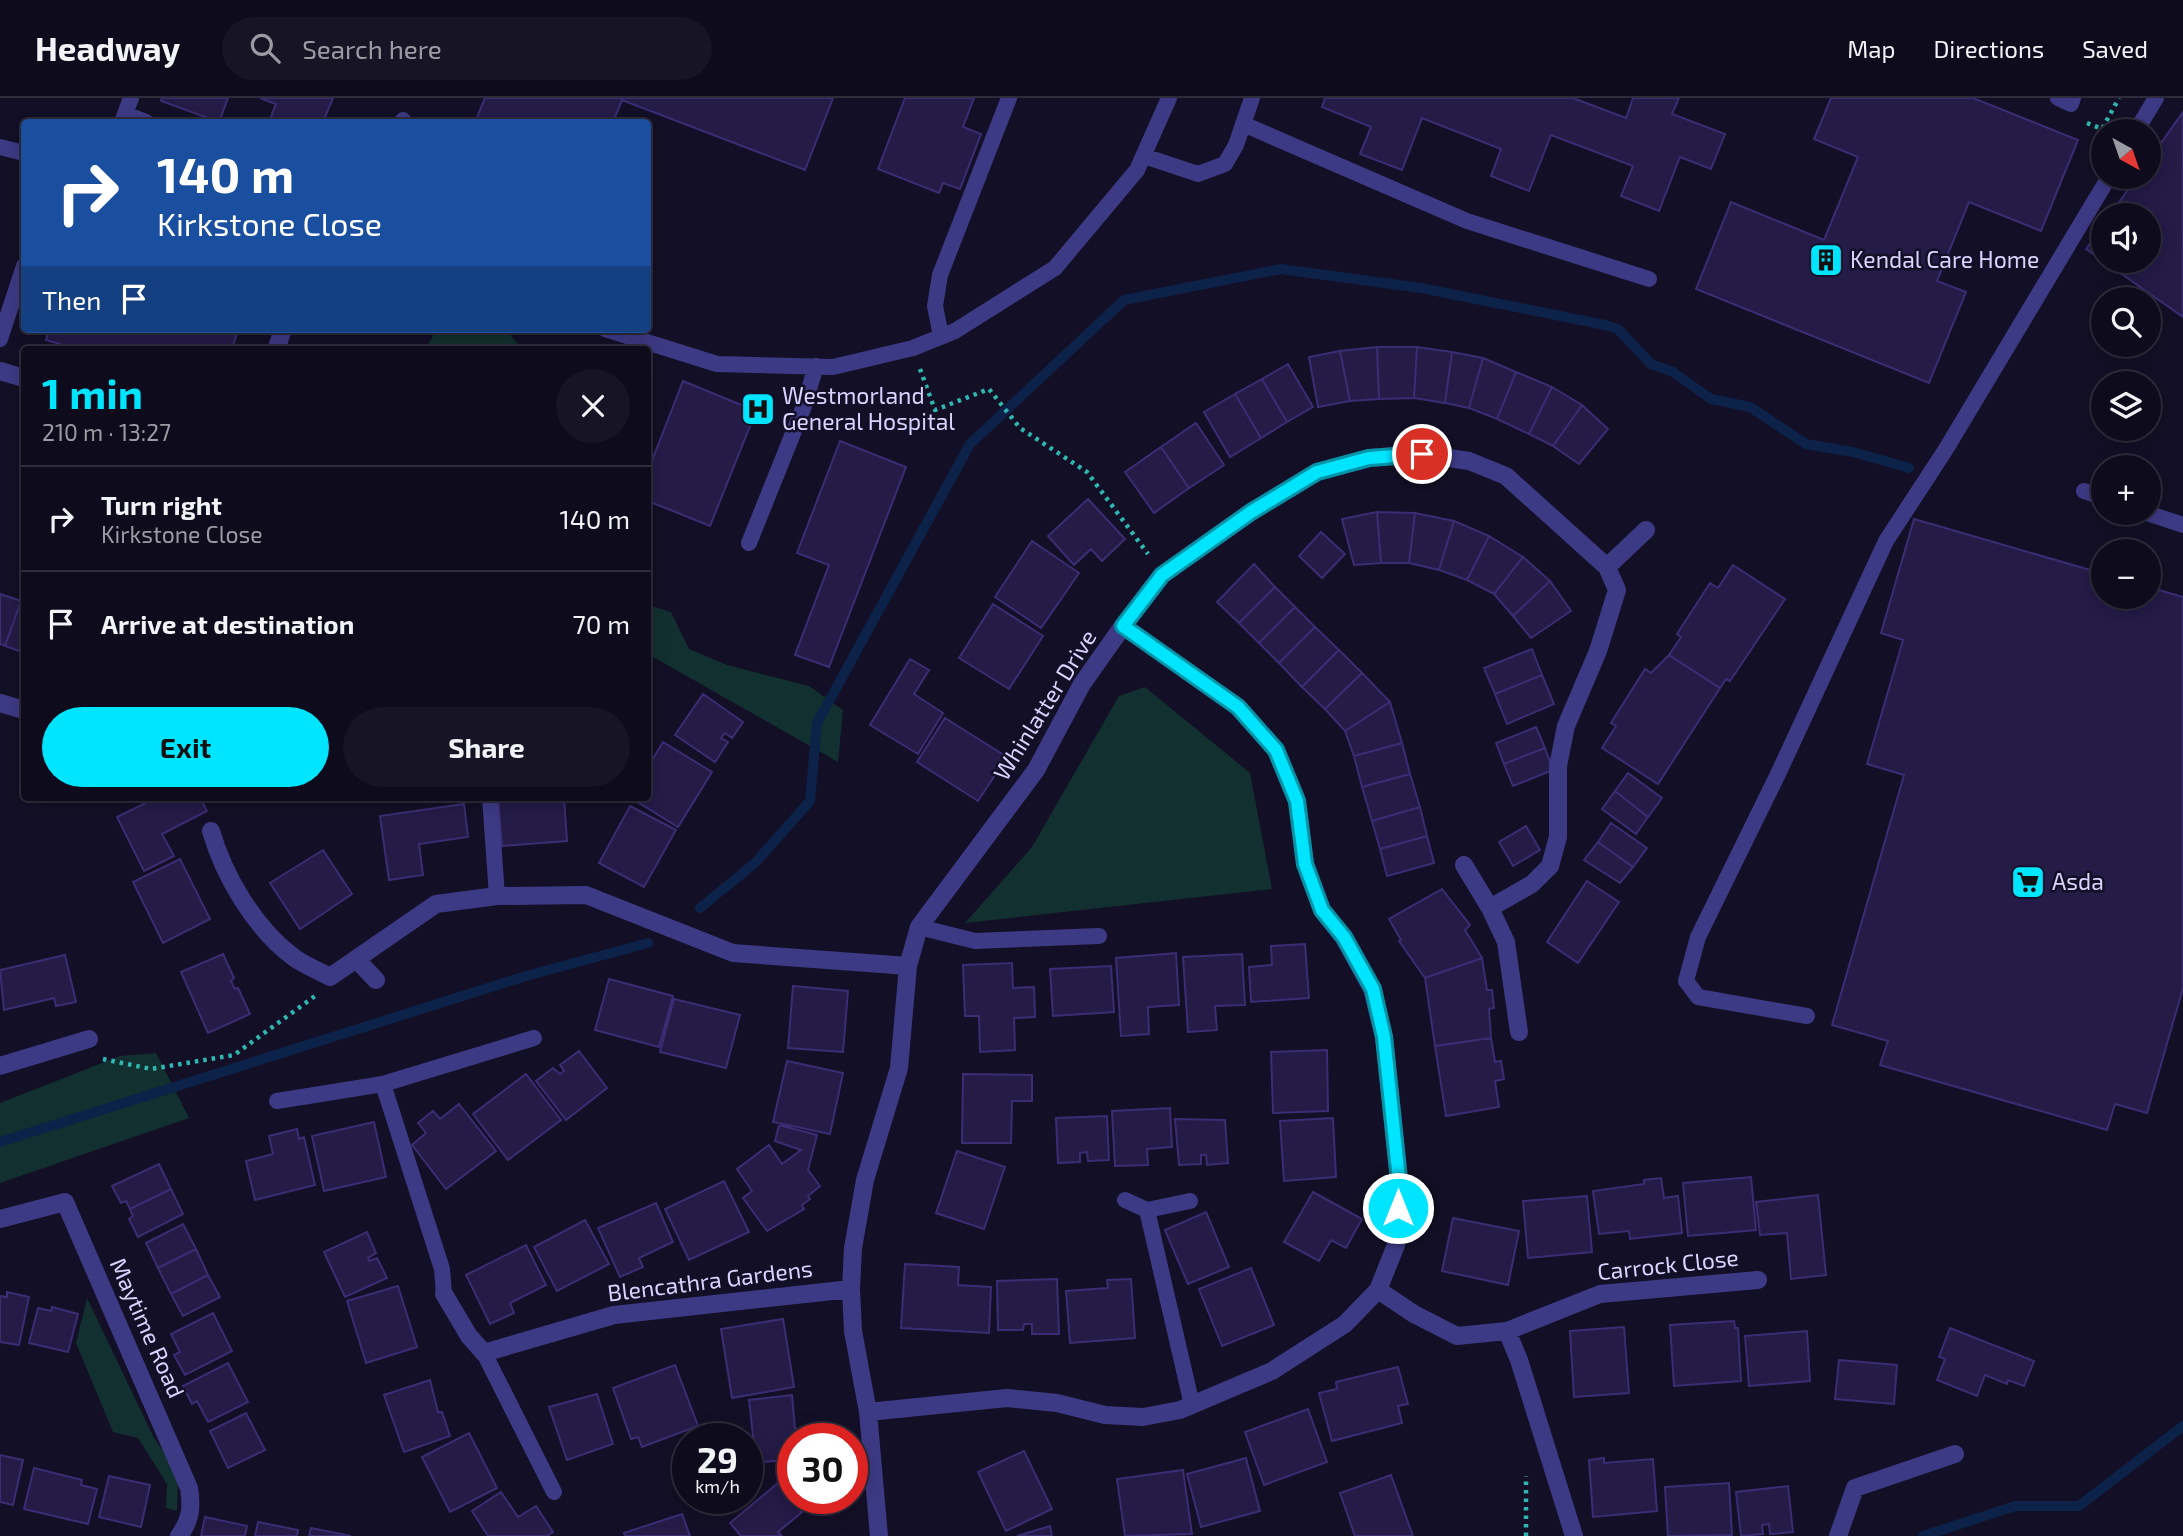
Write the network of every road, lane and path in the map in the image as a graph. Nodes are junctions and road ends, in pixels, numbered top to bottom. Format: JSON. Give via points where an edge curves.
{"nodes":[{"id":1,"x":131,"y":98,"type":"edge"},
{"id":2,"x":1009,"y":98,"type":"edge"},
{"id":3,"x":1169,"y":98,"type":"edge"},
{"id":4,"x":1252,"y":98,"type":"edge"},
{"id":5,"x":2058,"y":98,"type":"edge"},
{"id":6,"x":2073,"y":98,"type":"edge"},
{"id":7,"x":2119,"y":98,"type":"edge"},
{"id":8,"x":2156,"y":98,"type":"edge"},
{"id":9,"x":123,"y":118,"type":"edge"},
{"id":10,"x":2143,"y":119,"type":"edge"},
{"id":11,"x":2080,"y":120,"type":"dead end"},
{"id":12,"x":1243,"y":124,"type":"junction"},
{"id":13,"x":0,"y":147,"type":"edge"},
{"id":14,"x":21,"y":152,"type":"edge"},
{"id":15,"x":1144,"y":156,"type":"junction"},
{"id":16,"x":2102,"y":189,"type":"edge"},
{"id":17,"x":21,"y":275,"type":"edge"},
{"id":18,"x":1649,"y":279,"type":"dead end"},
{"id":19,"x":614,"y":333,"type":"edge"},
{"id":20,"x":941,"y":337,"type":"junction"},
{"id":21,"x":0,"y":340,"type":"edge"},
{"id":22,"x":640,"y":345,"type":"edge"},
{"id":23,"x":651,"y":348,"type":"edge"},
{"id":24,"x":913,"y":348,"type":"junction"},
{"id":25,"x":816,"y":366,"type":"junction"},
{"id":26,"x":0,"y":371,"type":"edge"},
{"id":27,"x":21,"y":377,"type":"edge"},
{"id":28,"x":2084,"y":491,"type":"dead end"},
{"id":29,"x":2091,"y":493,"type":"edge"},
{"id":30,"x":2161,"y":518,"type":"edge"},
{"id":31,"x":2183,"y":525,"type":"edge"},
{"id":32,"x":1646,"y":530,"type":"dead end"},
{"id":33,"x":749,"y":543,"type":"dead end"},
{"id":34,"x":1607,"y":567,"type":"junction"},
{"id":35,"x":1162,"y":575,"type":"junction"},
{"id":36,"x":1123,"y":626,"type":"junction"},
{"id":37,"x":0,"y":703,"type":"edge"},
{"id":38,"x":21,"y":709,"type":"edge"},
{"id":39,"x":490,"y":801,"type":"edge"},
{"id":40,"x":211,"y":831,"type":"dead end"},
{"id":41,"x":1464,"y":865,"type":"dead end"},
{"id":42,"x":497,"y":896,"type":"junction"},
{"id":43,"x":1490,"y":908,"type":"junction"},
{"id":44,"x":919,"y":927,"type":"junction"},
{"id":45,"x":1098,"y":936,"type":"dead end"},
{"id":46,"x":357,"y":960,"type":"junction"},
{"id":47,"x":908,"y":966,"type":"junction"},
{"id":48,"x":330,"y":977,"type":"junction"},
{"id":49,"x":376,"y":980,"type":"dead end"},
{"id":50,"x":1807,"y":1016,"type":"dead end"},
{"id":51,"x":1519,"y":1032,"type":"dead end"},
{"id":52,"x":534,"y":1038,"type":"dead end"},
{"id":53,"x":89,"y":1039,"type":"joint"},
{"id":54,"x":0,"y":1066,"type":"edge"},
{"id":55,"x":383,"y":1084,"type":"junction"},
{"id":56,"x":277,"y":1101,"type":"dead end"},
{"id":57,"x":1125,"y":1199,"type":"dead end"},
{"id":58,"x":1190,"y":1200,"type":"dead end"},
{"id":59,"x":1147,"y":1210,"type":"junction"},
{"id":60,"x":0,"y":1219,"type":"edge"},
{"id":61,"x":1758,"y":1280,"type":"dead end"},
{"id":62,"x":851,"y":1289,"type":"junction"},
{"id":63,"x":1378,"y":1290,"type":"junction"},
{"id":64,"x":444,"y":1294,"type":"joint"},
{"id":65,"x":1507,"y":1331,"type":"junction"},
{"id":66,"x":484,"y":1353,"type":"junction"},
{"id":67,"x":1192,"y":1405,"type":"junction"},
{"id":68,"x":868,"y":1412,"type":"junction"},
{"id":69,"x":1955,"y":1454,"type":"dead end"},
{"id":70,"x":554,"y":1492,"type":"dead end"},
{"id":71,"x":178,"y":1536,"type":"edge"},
{"id":72,"x":879,"y":1536,"type":"edge"},
{"id":73,"x":1574,"y":1536,"type":"edge"},
{"id":74,"x":1838,"y":1536,"type":"edge"}],
"edges":[{"from":1,"to":9,"type":"lane"},
{"from":2,"to":20,"type":"lane","via":[[940,275],[935,306]]},
{"from":3,"to":15,"type":"lane"},
{"from":4,"to":12,"type":"lane"},
{"from":5,"to":6,"type":"lane","via":[[2071,104]]},
{"from":7,"to":11,"type":"path","via":[[2102,129]]},
{"from":8,"to":10,"type":"lane"},
{"from":12,"to":15,"type":"lane","via":[[1225,164],[1198,174]]},
{"from":12,"to":18,"type":"lane","via":[[1467,221]]},
{"from":13,"to":14,"type":"lane"},
{"from":15,"to":20,"type":"lane","via":[[1055,268]]},
{"from":16,"to":50,"type":"lane","via":[[1886,541],[1698,937],[1686,981],[1698,997]]},
{"from":17,"to":21,"type":"lane"},
{"from":19,"to":22,"type":"lane"},
{"from":20,"to":24,"type":"lane"},
{"from":23,"to":25,"type":"lane","via":[[717,364]]},
{"from":24,"to":25,"type":"lane","via":[[833,367]]},
{"from":24,"to":35,"type":"path","via":[[935,410],[989,389],[1020,428],[1087,472]]},
{"from":25,"to":33,"type":"lane"},
{"from":26,"to":27,"type":"street"},
{"from":28,"to":29,"type":"lane"},
{"from":30,"to":31,"type":"lane"},
{"from":32,"to":34,"type":"street"},
{"from":34,"to":35,"type":"street","via":[[1506,476],[1469,461],[1422,454],[1369,458],[1317,472]]},
{"from":34,"to":43,"type":"street","via":[[1617,590],[1598,651],[1566,726],[1558,766],[1558,837],[1550,866],[1531,884]]},
{"from":35,"to":36,"type":"street"},
{"from":36,"to":44,"type":"street","name":"Whinlatter Drive","via":[[1082,684],[1036,770]]},
{"from":36,"to":63,"type":"street","name":"Whinlatter Drive","via":[[1238,707],[1276,750],[1297,801],[1305,864],[1322,910],[1344,937],[1373,989],[1384,1037],[1400,1189],[1396,1245]]},
{"from":37,"to":38,"type":"street"},
{"from":39,"to":42,"type":"lane"},
{"from":40,"to":48,"type":"street","via":[[220,864],[250,912],[292,956]]},
{"from":41,"to":43,"type":"street"},
{"from":42,"to":46,"type":"street","via":[[436,904]]},
{"from":42,"to":47,"type":"street","via":[[586,895],[733,953]]},
{"from":43,"to":51,"type":"street","via":[[1506,942]]},
{"from":44,"to":45,"type":"lane","via":[[975,941]]},
{"from":44,"to":47,"type":"street","name":"Whinlatter Drive"},
{"from":46,"to":48,"type":"street"},
{"from":46,"to":49,"type":"street"},
{"from":47,"to":62,"type":"street","name":"Whinlatter Drive","via":[[899,1068],[865,1180]]},
{"from":48,"to":53,"type":"path","via":[[313,998],[234,1055],[151,1069],[92,1057]]},
{"from":52,"to":55,"type":"lane"},
{"from":53,"to":54,"type":"street"},
{"from":55,"to":56,"type":"lane"},
{"from":55,"to":64,"type":"lane","via":[[442,1269]]},
{"from":57,"to":59,"type":"lane"},
{"from":58,"to":59,"type":"lane"},
{"from":59,"to":67,"type":"lane"},
{"from":60,"to":71,"type":"street","name":"Maytime Road","via":[[65,1202],[189,1488],[192,1509]]},
{"from":61,"to":65,"type":"street","name":"Carrock Close","via":[[1600,1294]]},
{"from":62,"to":66,"type":"street","name":"Blencathra Gardens","via":[[614,1315]]},
{"from":62,"to":68,"type":"street","name":"Whinlatter Drive","via":[[853,1331]]},
{"from":63,"to":65,"type":"street","name":"Carrock Close","via":[[1457,1336]]},
{"from":63,"to":67,"type":"street","name":"Whinlatter Drive","via":[[1345,1324],[1272,1371]]},
{"from":64,"to":66,"type":"street"},
{"from":65,"to":73,"type":"street"},
{"from":66,"to":70,"type":"lane"},
{"from":67,"to":68,"type":"street","name":"Whinlatter Drive","via":[[1143,1417],[1007,1398]]},
{"from":68,"to":72,"type":"street","name":"Whinlatter Drive"},
{"from":69,"to":74,"type":"street","via":[[1855,1488]]}]}
